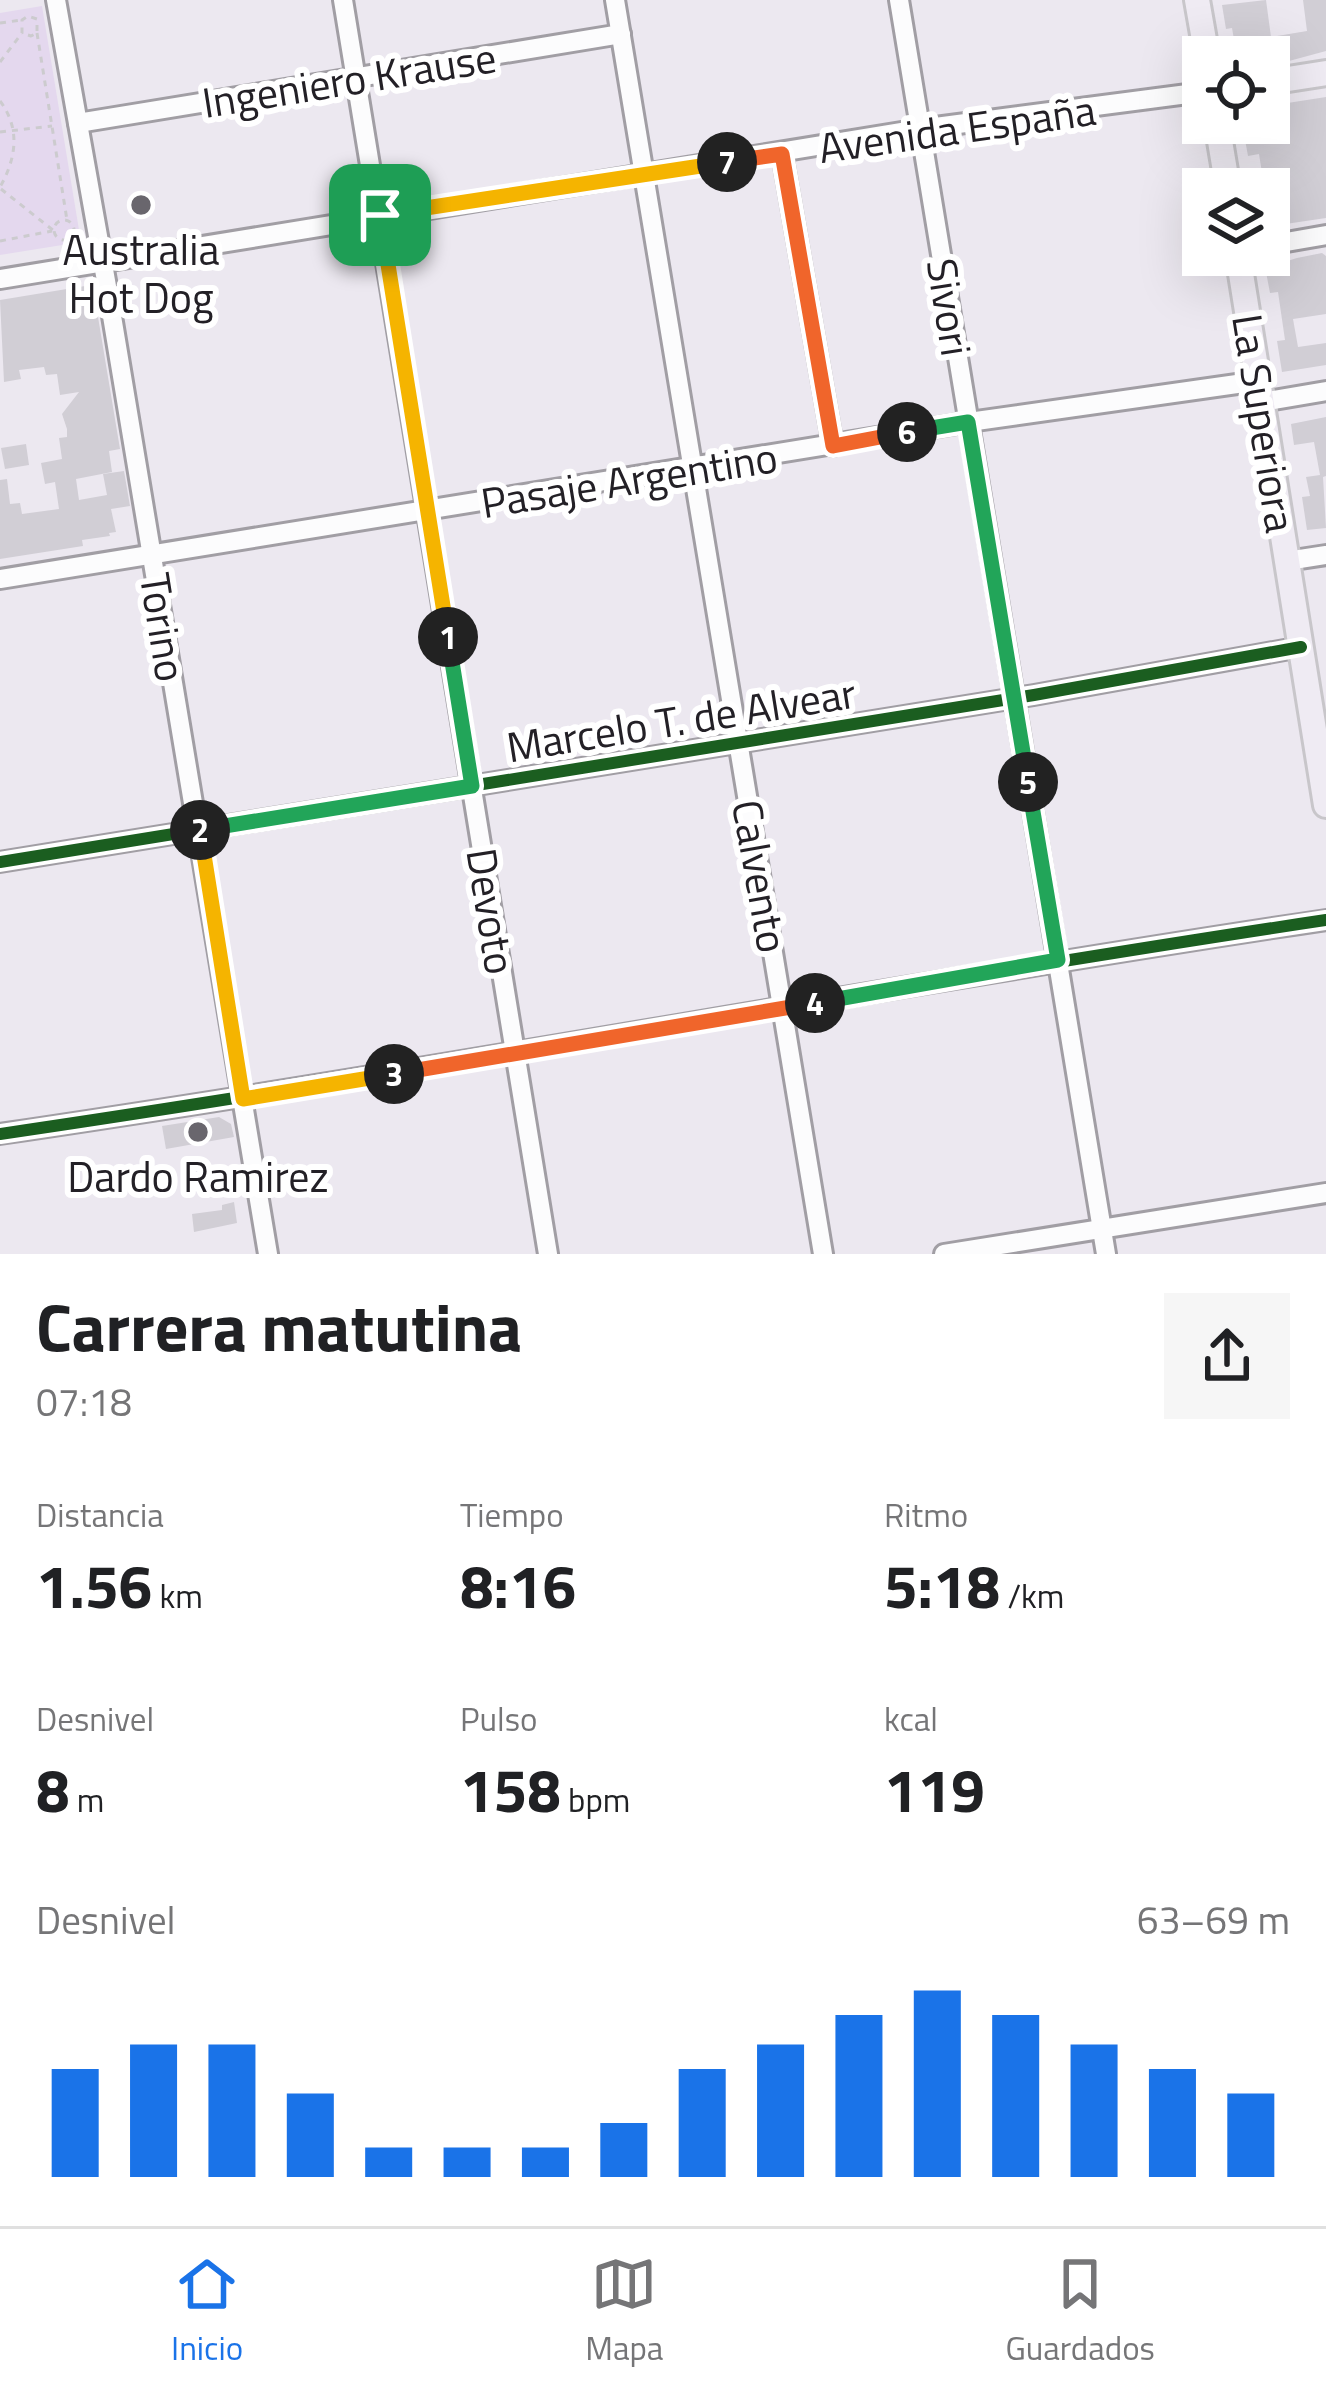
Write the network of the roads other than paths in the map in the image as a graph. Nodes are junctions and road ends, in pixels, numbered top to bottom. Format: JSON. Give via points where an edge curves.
{"nodes":[{"id":1,"x":56,"y":0,"type":"edge"},
{"id":2,"x":343,"y":0,"type":"edge"},
{"id":3,"x":615,"y":0,"type":"edge"},
{"id":4,"x":899,"y":0,"type":"edge"},
{"id":5,"x":1197,"y":0,"type":"edge"},
{"id":6,"x":621,"y":34,"type":"junction"},
{"id":7,"x":1203,"y":36,"type":"edge"},
{"id":8,"x":1326,"y":73,"type":"edge"},
{"id":9,"x":357,"y":77,"type":"junction"},
{"id":10,"x":1290,"y":79,"type":"edge"},
{"id":11,"x":1182,"y":95,"type":"edge"},
{"id":12,"x":78,"y":123,"type":"junction"},
{"id":13,"x":920,"y":130,"type":"junction"},
{"id":14,"x":782,"y":154,"type":"junction"},
{"id":15,"x":644,"y":174,"type":"junction"},
{"id":16,"x":380,"y":215,"type":"junction"},
{"id":17,"x":1326,"y":235,"type":"edge"},
{"id":18,"x":1290,"y":241,"type":"edge"},
{"id":19,"x":103,"y":262,"type":"junction"},
{"id":20,"x":1241,"y":276,"type":"edge"},
{"id":21,"x":0,"y":279,"type":"edge"},
{"id":22,"x":1260,"y":391,"type":"junction"},
{"id":23,"x":1326,"y":391,"type":"edge"},
{"id":24,"x":968,"y":422,"type":"junction"},
{"id":25,"x":833,"y":446,"type":"junction"},
{"id":26,"x":694,"y":467,"type":"junction"},
{"id":27,"x":428,"y":511,"type":"junction"},
{"id":28,"x":152,"y":552,"type":"junction"},
{"id":29,"x":1326,"y":555,"type":"edge"},
{"id":30,"x":1287,"y":561,"type":"junction"},
{"id":31,"x":0,"y":579,"type":"edge"},
{"id":32,"x":1301,"y":647,"type":"junction"},
{"id":33,"x":1014,"y":698,"type":"junction"},
{"id":34,"x":738,"y":743,"type":"junction"},
{"id":35,"x":472,"y":786,"type":"junction"},
{"id":36,"x":1326,"y":805,"type":"edge"},
{"id":37,"x":197,"y":831,"type":"junction"},
{"id":38,"x":0,"y":862,"type":"edge"},
{"id":39,"x":1326,"y":920,"type":"edge"},
{"id":40,"x":1058,"y":960,"type":"junction"},
{"id":41,"x":784,"y":1009,"type":"junction"},
{"id":42,"x":515,"y":1054,"type":"junction"},
{"id":43,"x":243,"y":1099,"type":"junction"},
{"id":44,"x":0,"y":1134,"type":"edge"},
{"id":45,"x":1326,"y":1193,"type":"edge"},
{"id":46,"x":1102,"y":1226,"type":"junction"},
{"id":47,"x":268,"y":1254,"type":"edge"},
{"id":48,"x":548,"y":1254,"type":"edge"},
{"id":49,"x":823,"y":1254,"type":"edge"},
{"id":50,"x":944,"y":1254,"type":"edge"},
{"id":51,"x":1106,"y":1254,"type":"edge"}],
"edges":[{"from":1,"to":12,"type":"street","name":"Torino"},
{"from":2,"to":9,"type":"street","name":"Devoto"},
{"from":3,"to":6,"type":"street","name":"Calvento"},
{"from":4,"to":13,"type":"street","name":"Sivori"},
{"from":5,"to":7,"type":"main road"},
{"from":6,"to":9,"type":"street","name":"Ingeniero Krause"},
{"from":6,"to":15,"type":"street","name":"Calvento"},
{"from":8,"to":10,"type":"main road"},
{"from":9,"to":12,"type":"street","name":"Ingeniero Krause"},
{"from":9,"to":16,"type":"street","name":"Devoto"},
{"from":11,"to":13,"type":"street","name":"Avenida España"},
{"from":12,"to":19,"type":"street","name":"Torino"},
{"from":13,"to":14,"type":"street","name":"Avenida España"},
{"from":13,"to":24,"type":"street","name":"Sivori"},
{"from":14,"to":15,"type":"street","name":"Avenida España"},
{"from":14,"to":25,"type":"street"},
{"from":15,"to":16,"type":"street","name":"Avenida España"},
{"from":15,"to":26,"type":"street","name":"Calvento"},
{"from":16,"to":19,"type":"street","name":"Avenida España"},
{"from":16,"to":27,"type":"street","name":"Devoto"},
{"from":17,"to":18,"type":"street"},
{"from":19,"to":21,"type":"street","name":"Avenida España"},
{"from":19,"to":28,"type":"street","name":"Torino"},
{"from":20,"to":22,"type":"main road","name":"La Superiora"},
{"from":22,"to":23,"type":"street","name":"Pasaje Argentino"},
{"from":22,"to":24,"type":"street","name":"Pasaje Argentino"},
{"from":22,"to":30,"type":"main road","name":"La Superiora"},
{"from":24,"to":25,"type":"street","name":"Pasaje Argentino"},
{"from":24,"to":33,"type":"street","name":"Sivori"},
{"from":25,"to":26,"type":"street","name":"Pasaje Argentino"},
{"from":26,"to":27,"type":"street","name":"Pasaje Argentino"},
{"from":26,"to":34,"type":"street","name":"Calvento"},
{"from":27,"to":28,"type":"street","name":"Pasaje Argentino"},
{"from":27,"to":35,"type":"street","name":"Devoto"},
{"from":28,"to":31,"type":"street","name":"Pasaje Argentino"},
{"from":28,"to":37,"type":"street","name":"Torino"},
{"from":29,"to":30,"type":"street"},
{"from":30,"to":32,"type":"main road","name":"La Superiora"},
{"from":32,"to":33,"type":"street","name":"Marcelo T. de Alvear"},
{"from":32,"to":36,"type":"main road","name":"La Superiora"},
{"from":33,"to":34,"type":"street","name":"Marcelo T. de Alvear"},
{"from":33,"to":40,"type":"street","name":"Sivori"},
{"from":34,"to":35,"type":"street","name":"Marcelo T. de Alvear"},
{"from":34,"to":41,"type":"street","name":"Calvento"},
{"from":35,"to":37,"type":"street","name":"Marcelo T. de Alvear"},
{"from":35,"to":42,"type":"street","name":"Devoto"},
{"from":37,"to":38,"type":"street","name":"Marcelo T. de Alvear"},
{"from":37,"to":43,"type":"street","name":"Torino"},
{"from":39,"to":40,"type":"street"},
{"from":40,"to":41,"type":"street"},
{"from":40,"to":46,"type":"street","name":"Sivori"},
{"from":41,"to":42,"type":"street"},
{"from":41,"to":49,"type":"street","name":"Calvento"},
{"from":42,"to":43,"type":"street"},
{"from":42,"to":48,"type":"street","name":"Devoto"},
{"from":43,"to":44,"type":"street"},
{"from":43,"to":47,"type":"street","name":"Torino"},
{"from":45,"to":46,"type":"street"},
{"from":46,"to":50,"type":"street"},
{"from":46,"to":51,"type":"street","name":"Sivori"}]}
